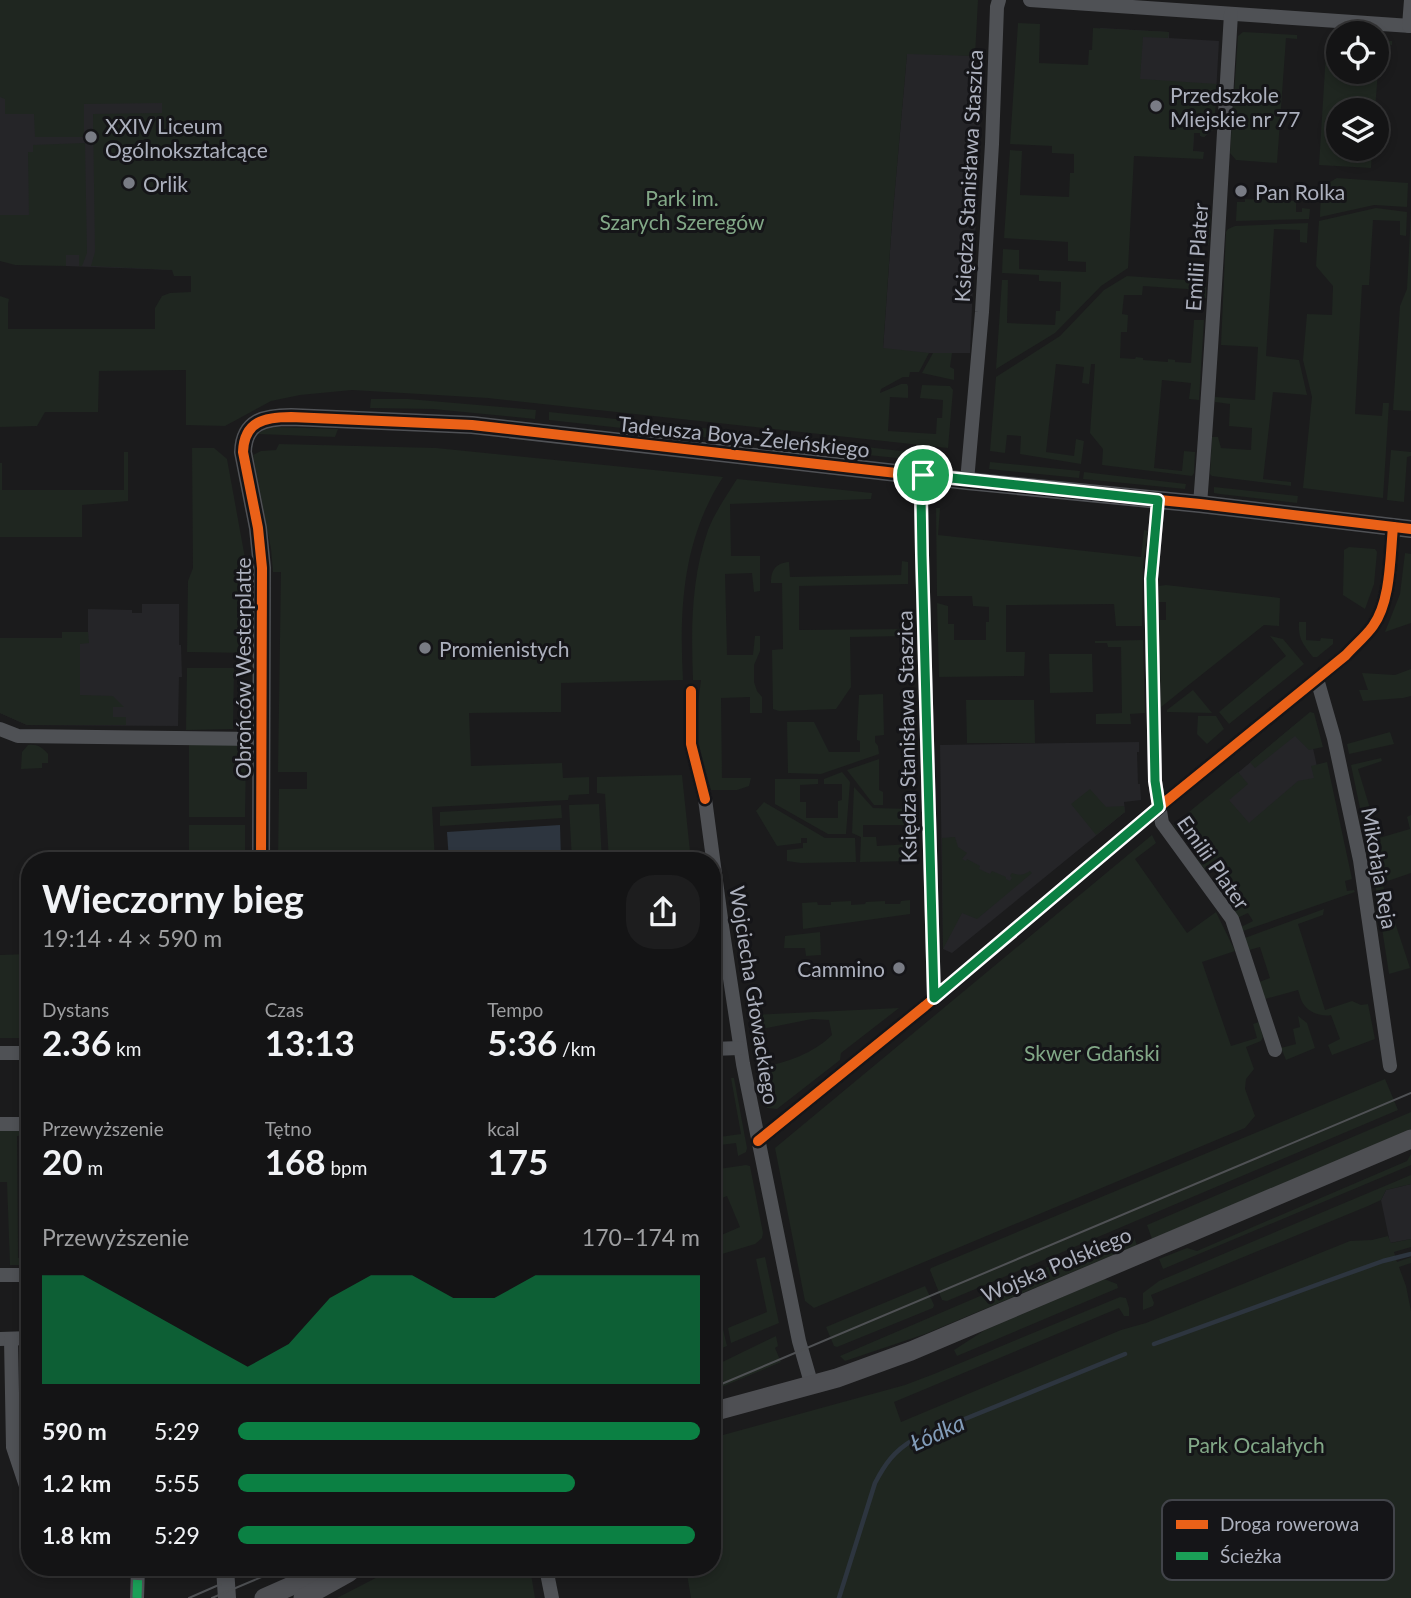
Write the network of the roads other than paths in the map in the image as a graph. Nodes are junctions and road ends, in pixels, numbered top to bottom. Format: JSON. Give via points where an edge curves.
{"nodes":[{"id":1,"x":999,"y":0,"type":"edge"},
{"id":2,"x":1030,"y":0,"type":"edge"},
{"id":3,"x":1411,"y":0,"type":"edge"},
{"id":4,"x":1187,"y":5,"type":"edge"},
{"id":5,"x":1231,"y":14,"type":"junction"},
{"id":6,"x":1410,"y":26,"type":"edge"},
{"id":7,"x":245,"y":435,"type":"joint"},
{"id":8,"x":923,"y":475,"type":"junction"},
{"id":9,"x":967,"y":481,"type":"junction"},
{"id":10,"x":1158,"y":500,"type":"junction"},
{"id":11,"x":1200,"y":504,"type":"junction"},
{"id":12,"x":1402,"y":528,"type":"edge"},
{"id":13,"x":1317,"y":679,"type":"junction"},
{"id":14,"x":691,"y":691,"type":"dead end"},
{"id":15,"x":0,"y":729,"type":"edge"},
{"id":16,"x":263,"y":739,"type":"junction"},
{"id":17,"x":1159,"y":807,"type":"junction"},
{"id":18,"x":261,"y":852,"type":"edge"},
{"id":19,"x":712,"y":852,"type":"edge"},
{"id":20,"x":721,"y":919,"type":"edge"},
{"id":21,"x":934,"y":998,"type":"junction"},
{"id":22,"x":740,"y":1048,"type":"junction"},
{"id":23,"x":721,"y":1049,"type":"edge"},
{"id":24,"x":1275,"y":1050,"type":"dead end"},
{"id":25,"x":0,"y":1053,"type":"edge"},
{"id":26,"x":21,"y":1053,"type":"edge"},
{"id":27,"x":1390,"y":1066,"type":"dead end"},
{"id":28,"x":0,"y":1124,"type":"edge"},
{"id":29,"x":21,"y":1124,"type":"edge"},
{"id":30,"x":1411,"y":1139,"type":"edge"},
{"id":31,"x":758,"y":1141,"type":"junction"},
{"id":32,"x":0,"y":1275,"type":"edge"},
{"id":33,"x":21,"y":1275,"type":"edge"},
{"id":34,"x":6,"y":1339,"type":"edge"},
{"id":35,"x":811,"y":1386,"type":"junction"},
{"id":36,"x":721,"y":1410,"type":"edge"},
{"id":37,"x":21,"y":1473,"type":"edge"},
{"id":38,"x":138,"y":1576,"type":"edge"},
{"id":39,"x":226,"y":1576,"type":"edge"},
{"id":40,"x":314,"y":1576,"type":"edge"},
{"id":41,"x":343,"y":1576,"type":"edge"},
{"id":42,"x":548,"y":1576,"type":"edge"},
{"id":43,"x":137,"y":1598,"type":"edge"},
{"id":44,"x":227,"y":1598,"type":"edge"},
{"id":45,"x":264,"y":1598,"type":"edge"},
{"id":46,"x":303,"y":1598,"type":"edge"},
{"id":47,"x":552,"y":1598,"type":"edge"}],
"edges":[{"from":1,"to":9,"type":"street","name":"Księdza Stanisława Staszica","via":[[982,312]]},
{"from":2,"to":4,"type":"street"},
{"from":3,"to":6,"type":"street"},
{"from":4,"to":5,"type":"street"},
{"from":5,"to":6,"type":"street"},
{"from":5,"to":11,"type":"street","name":"Emilii Plater"},
{"from":7,"to":8,"type":"street","name":"Tadeusza Boya-Żeleńskiego","via":[[257,422],[279,417],[472,425]]},
{"from":7,"to":16,"type":"street","name":"Obrońców Westerplatte","via":[[244,462],[262,568]]},
{"from":8,"to":9,"type":"street","name":"Tadeusza Boya-Żeleńskiego"},
{"from":8,"to":21,"type":"street","name":"Księdza Stanisława Staszica"},
{"from":9,"to":10,"type":"street","name":"Tadeusza Boya-Żeleńskiego"},
{"from":10,"to":11,"type":"street","name":"Tadeusza Boya-Żeleńskiego"},
{"from":10,"to":17,"type":"street","name":"Emilii Plater","via":[[1151,579]]},
{"from":11,"to":12,"type":"street","name":"Tadeusza Boya-Żeleńskiego"},
{"from":12,"to":13,"type":"street","via":[[1373,626]]},
{"from":13,"to":17,"type":"street"},
{"from":13,"to":27,"type":"street","name":"Mikołaja Reja","via":[[1360,860]]},
{"from":14,"to":19,"type":"street","name":"Wojciecha Głowackiego","via":[[691,744]]},
{"from":15,"to":16,"type":"street","via":[[18,736]]},
{"from":16,"to":18,"type":"street","name":"Obrońców Westerplatte"},
{"from":17,"to":21,"type":"street"},
{"from":17,"to":24,"type":"street","name":"Emilii Plater","via":[[1164,828],[1232,919]]},
{"from":20,"to":22,"type":"street","name":"Wojciecha Głowackiego"},
{"from":21,"to":31,"type":"street"},
{"from":22,"to":23,"type":"street"},
{"from":22,"to":31,"type":"street","name":"Wojciecha Głowackiego"},
{"from":25,"to":26,"type":"street"},
{"from":28,"to":29,"type":"street"},
{"from":30,"to":35,"type":"main road","name":"Wojska Polskiego","via":[[911,1351]]},
{"from":31,"to":35,"type":"street","name":"Wojciecha Głowackiego"},
{"from":32,"to":33,"type":"street"},
{"from":34,"to":37,"type":"street","via":[[12,1368],[14,1453]]},
{"from":35,"to":36,"type":"main road","name":"Wojska Polskiego"},
{"from":38,"to":43,"type":"street"},
{"from":39,"to":44,"type":"street"},
{"from":40,"to":45,"type":"main road"},
{"from":41,"to":46,"type":"main road"},
{"from":42,"to":47,"type":"street"}]}
